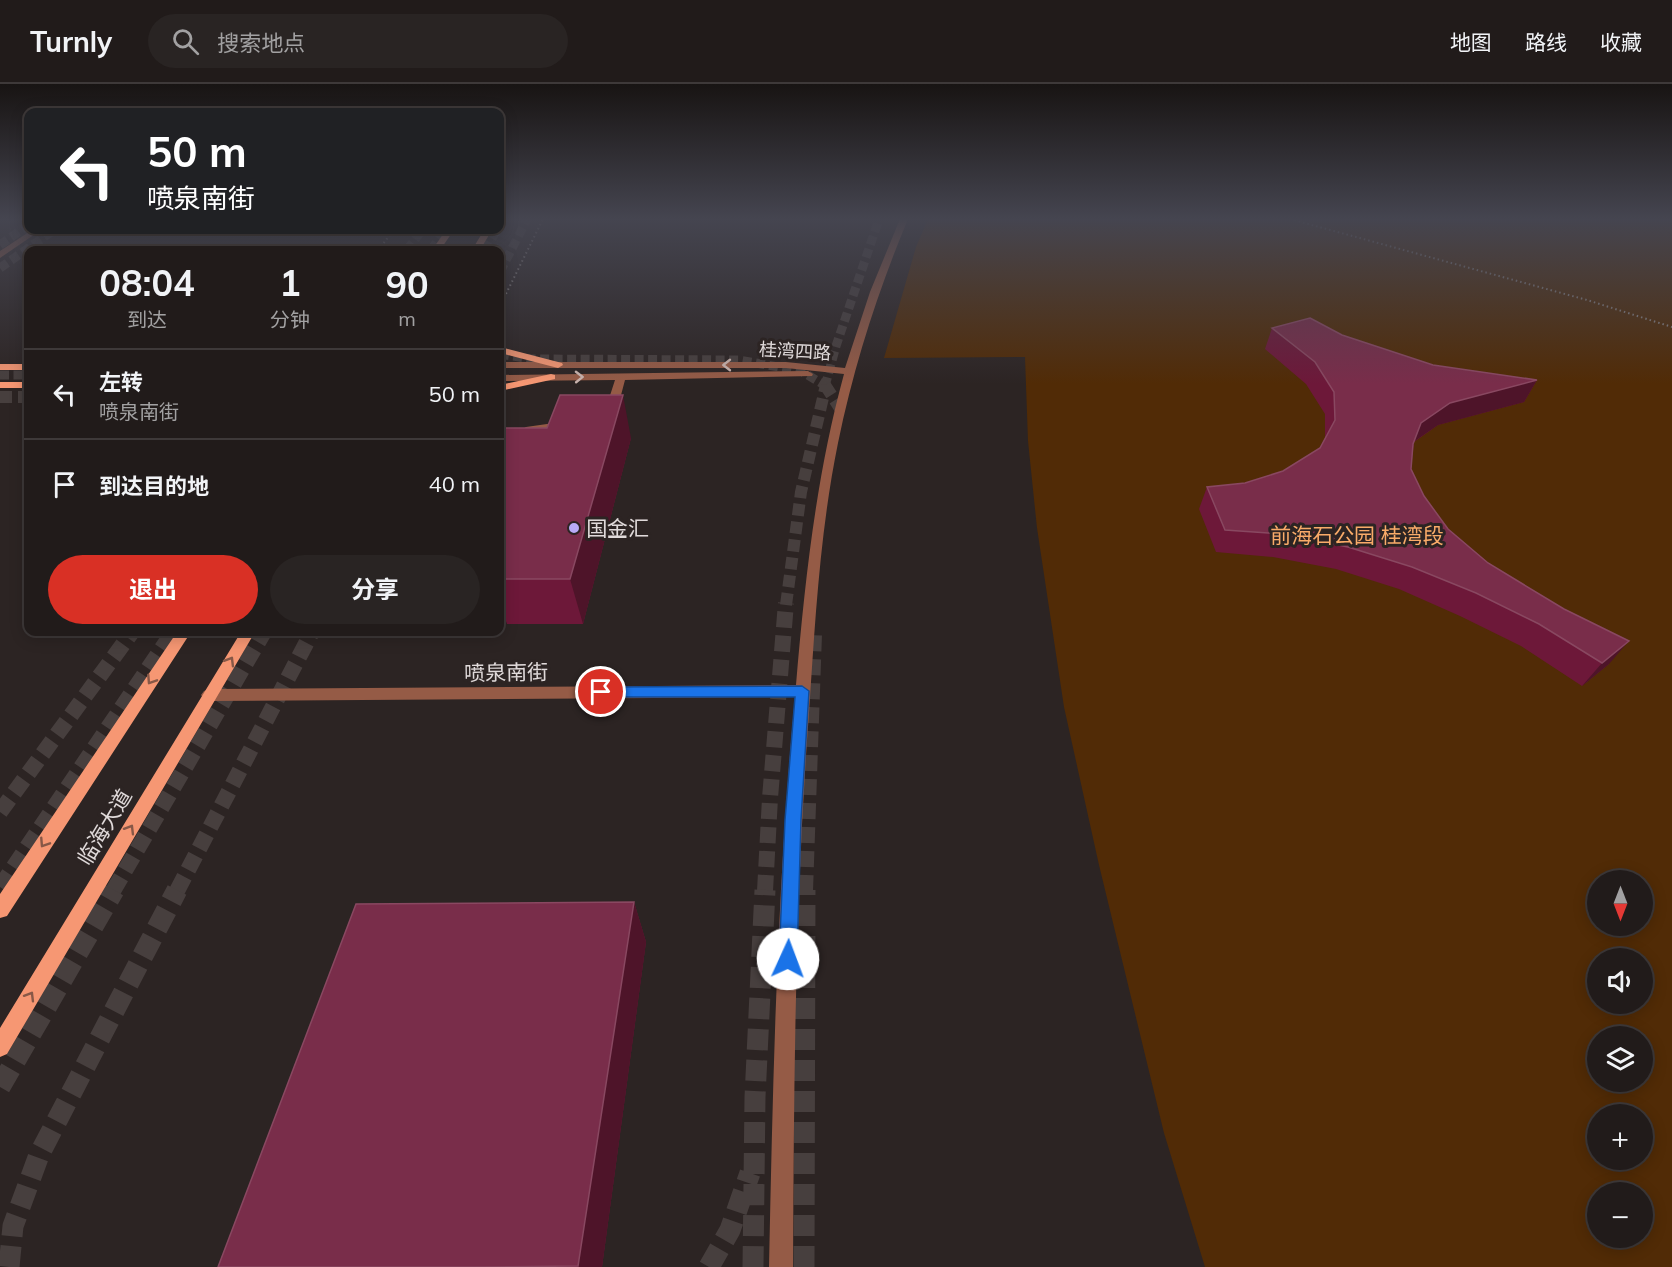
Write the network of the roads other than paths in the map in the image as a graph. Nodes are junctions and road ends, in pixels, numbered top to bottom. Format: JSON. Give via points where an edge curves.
{"nodes":[{"id":1,"x":882,"y":274,"type":"edge"},
{"id":2,"x":504,"y":351,"type":"edge"},
{"id":3,"x":504,"y":365,"type":"edge"},
{"id":4,"x":558,"y":365,"type":"junction"},
{"id":5,"x":24,"y":367,"type":"edge"},
{"id":6,"x":0,"y":368,"type":"edge"},
{"id":7,"x":848,"y":371,"type":"junction"},
{"id":8,"x":621,"y":376,"type":"junction"},
{"id":9,"x":551,"y":377,"type":"junction"},
{"id":10,"x":504,"y":378,"type":"edge"},
{"id":11,"x":0,"y":385,"type":"edge"},
{"id":12,"x":24,"y":385,"type":"edge"},
{"id":13,"x":504,"y":387,"type":"edge"},
{"id":14,"x":602,"y":423,"type":"edge"},
{"id":15,"x":582,"y":424,"type":"edge"},
{"id":16,"x":504,"y":444,"type":"edge"},
{"id":17,"x":181,"y":636,"type":"edge"},
{"id":18,"x":246,"y":636,"type":"edge"},
{"id":19,"x":802,"y":691,"type":"junction"},
{"id":20,"x":209,"y":695,"type":"junction"},
{"id":21,"x":0,"y":910,"type":"edge"},
{"id":22,"x":0,"y":1047,"type":"edge"},
{"id":23,"x":781,"y":1267,"type":"edge"}],
"edges":[{"from":1,"to":7,"type":"street"},
{"from":2,"to":4,"type":"main road"},
{"from":3,"to":4,"type":"street","name":"桂湾四路"},
{"from":7,"to":4,"type":"street","name":"桂湾四路","one_way":true,"via":[[786,365]]},
{"from":5,"to":6,"type":"main road"},
{"from":7,"to":8,"type":"street","name":"桂湾四路","via":[[788,376]]},
{"from":7,"to":19,"type":"street","via":[[819,520]]},
{"from":9,"to":8,"type":"street","name":"桂湾四路","one_way":true},
{"from":8,"to":14,"type":"street","via":[[609,418]]},
{"from":9,"to":10,"type":"street","name":"桂湾四路"},
{"from":9,"to":13,"type":"main road"},
{"from":11,"to":12,"type":"main road"},
{"from":15,"to":16,"type":"street","via":[[540,426]]},
{"from":17,"to":21,"type":"main road","name":"临海大道","one_way":true},
{"from":20,"to":18,"type":"main road","name":"临海大道","one_way":true},
{"from":19,"to":20,"type":"street","name":"喷泉南街"},
{"from":19,"to":23,"type":"street","via":[[793,831]]},
{"from":22,"to":20,"type":"main road","name":"临海大道","one_way":true}]}
